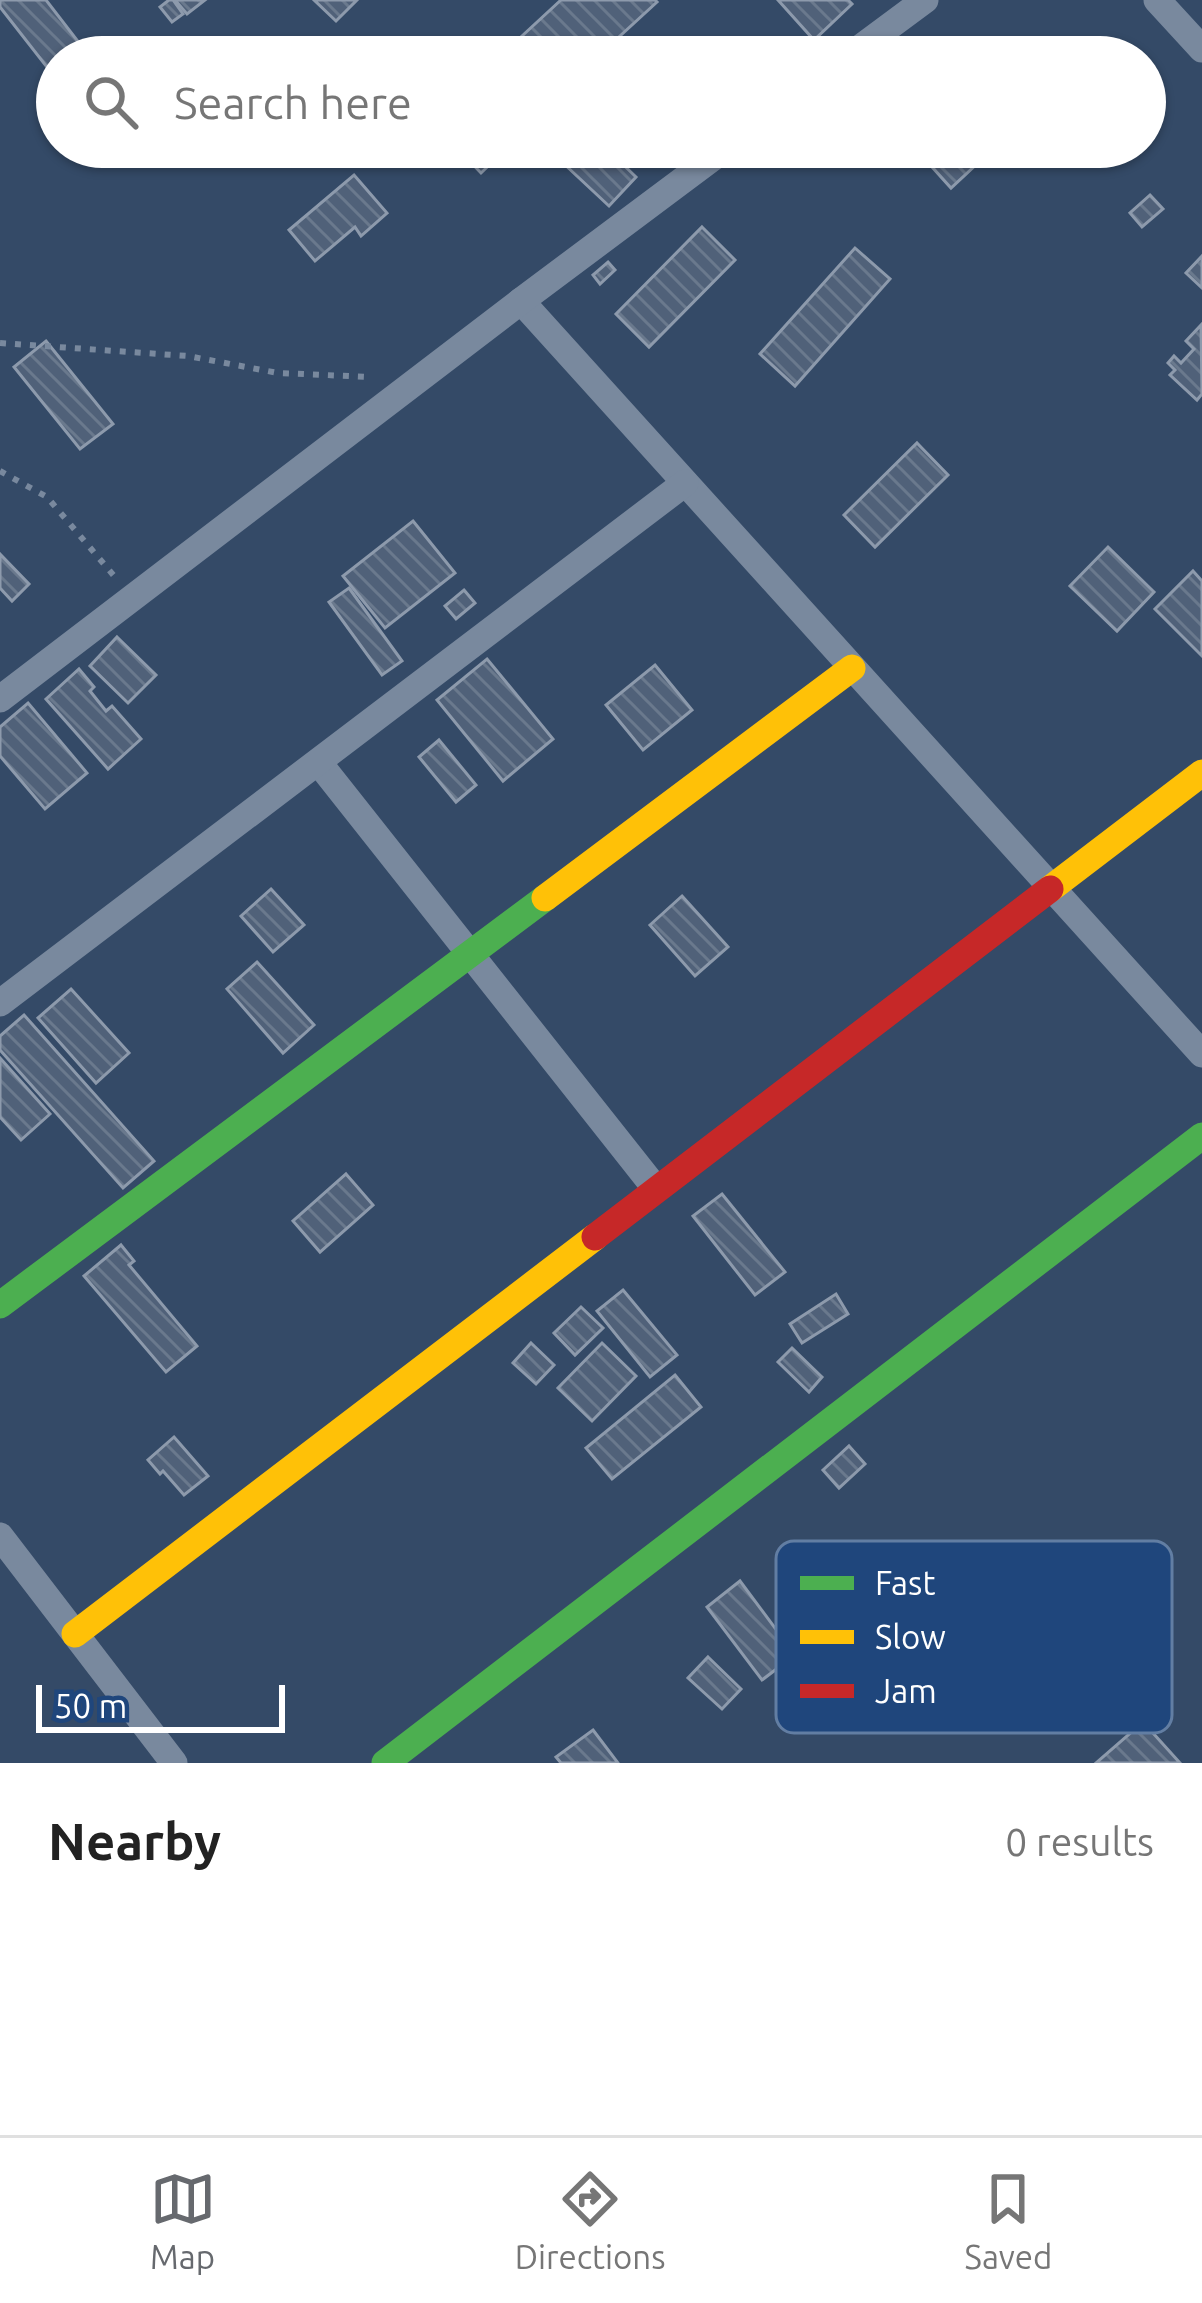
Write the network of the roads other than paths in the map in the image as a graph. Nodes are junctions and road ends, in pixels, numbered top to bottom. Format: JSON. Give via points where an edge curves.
{"nodes":[{"id":1,"x":925,"y":0,"type":"edge"},
{"id":2,"x":1157,"y":0,"type":"edge"},
{"id":3,"x":876,"y":36,"type":"edge"},
{"id":4,"x":1202,"y":49,"type":"edge"},
{"id":5,"x":700,"y":168,"type":"edge"},
{"id":6,"x":520,"y":301,"type":"junction"},
{"id":7,"x":685,"y":483,"type":"junction"},
{"id":8,"x":852,"y":668,"type":"junction"},
{"id":9,"x":0,"y":699,"type":"edge"},
{"id":10,"x":320,"y":763,"type":"junction"},
{"id":11,"x":1202,"y":773,"type":"edge"},
{"id":12,"x":1051,"y":886,"type":"junction"},
{"id":13,"x":469,"y":953,"type":"junction"},
{"id":14,"x":0,"y":1003,"type":"edge"},
{"id":15,"x":1202,"y":1054,"type":"edge"},
{"id":16,"x":1202,"y":1136,"type":"edge"},
{"id":17,"x":656,"y":1189,"type":"junction"},
{"id":18,"x":0,"y":1305,"type":"edge"},
{"id":19,"x":0,"y":1536,"type":"edge"},
{"id":20,"x":75,"y":1634,"type":"junction"},
{"id":21,"x":174,"y":1763,"type":"edge"},
{"id":22,"x":385,"y":1763,"type":"edge"}],
"edges":[{"from":1,"to":3,"type":"street"},
{"from":2,"to":4,"type":"street"},
{"from":5,"to":6,"type":"street"},
{"from":6,"to":7,"type":"street"},
{"from":6,"to":9,"type":"street"},
{"from":7,"to":8,"type":"street"},
{"from":7,"to":10,"type":"street"},
{"from":8,"to":12,"type":"street"},
{"from":8,"to":13,"type":"street"},
{"from":10,"to":13,"type":"street"},
{"from":10,"to":14,"type":"street"},
{"from":11,"to":12,"type":"street"},
{"from":12,"to":15,"type":"street"},
{"from":12,"to":17,"type":"street"},
{"from":13,"to":17,"type":"street"},
{"from":13,"to":18,"type":"street"},
{"from":16,"to":22,"type":"street"},
{"from":17,"to":20,"type":"street"},
{"from":19,"to":20,"type":"street"},
{"from":20,"to":21,"type":"street"}]}
